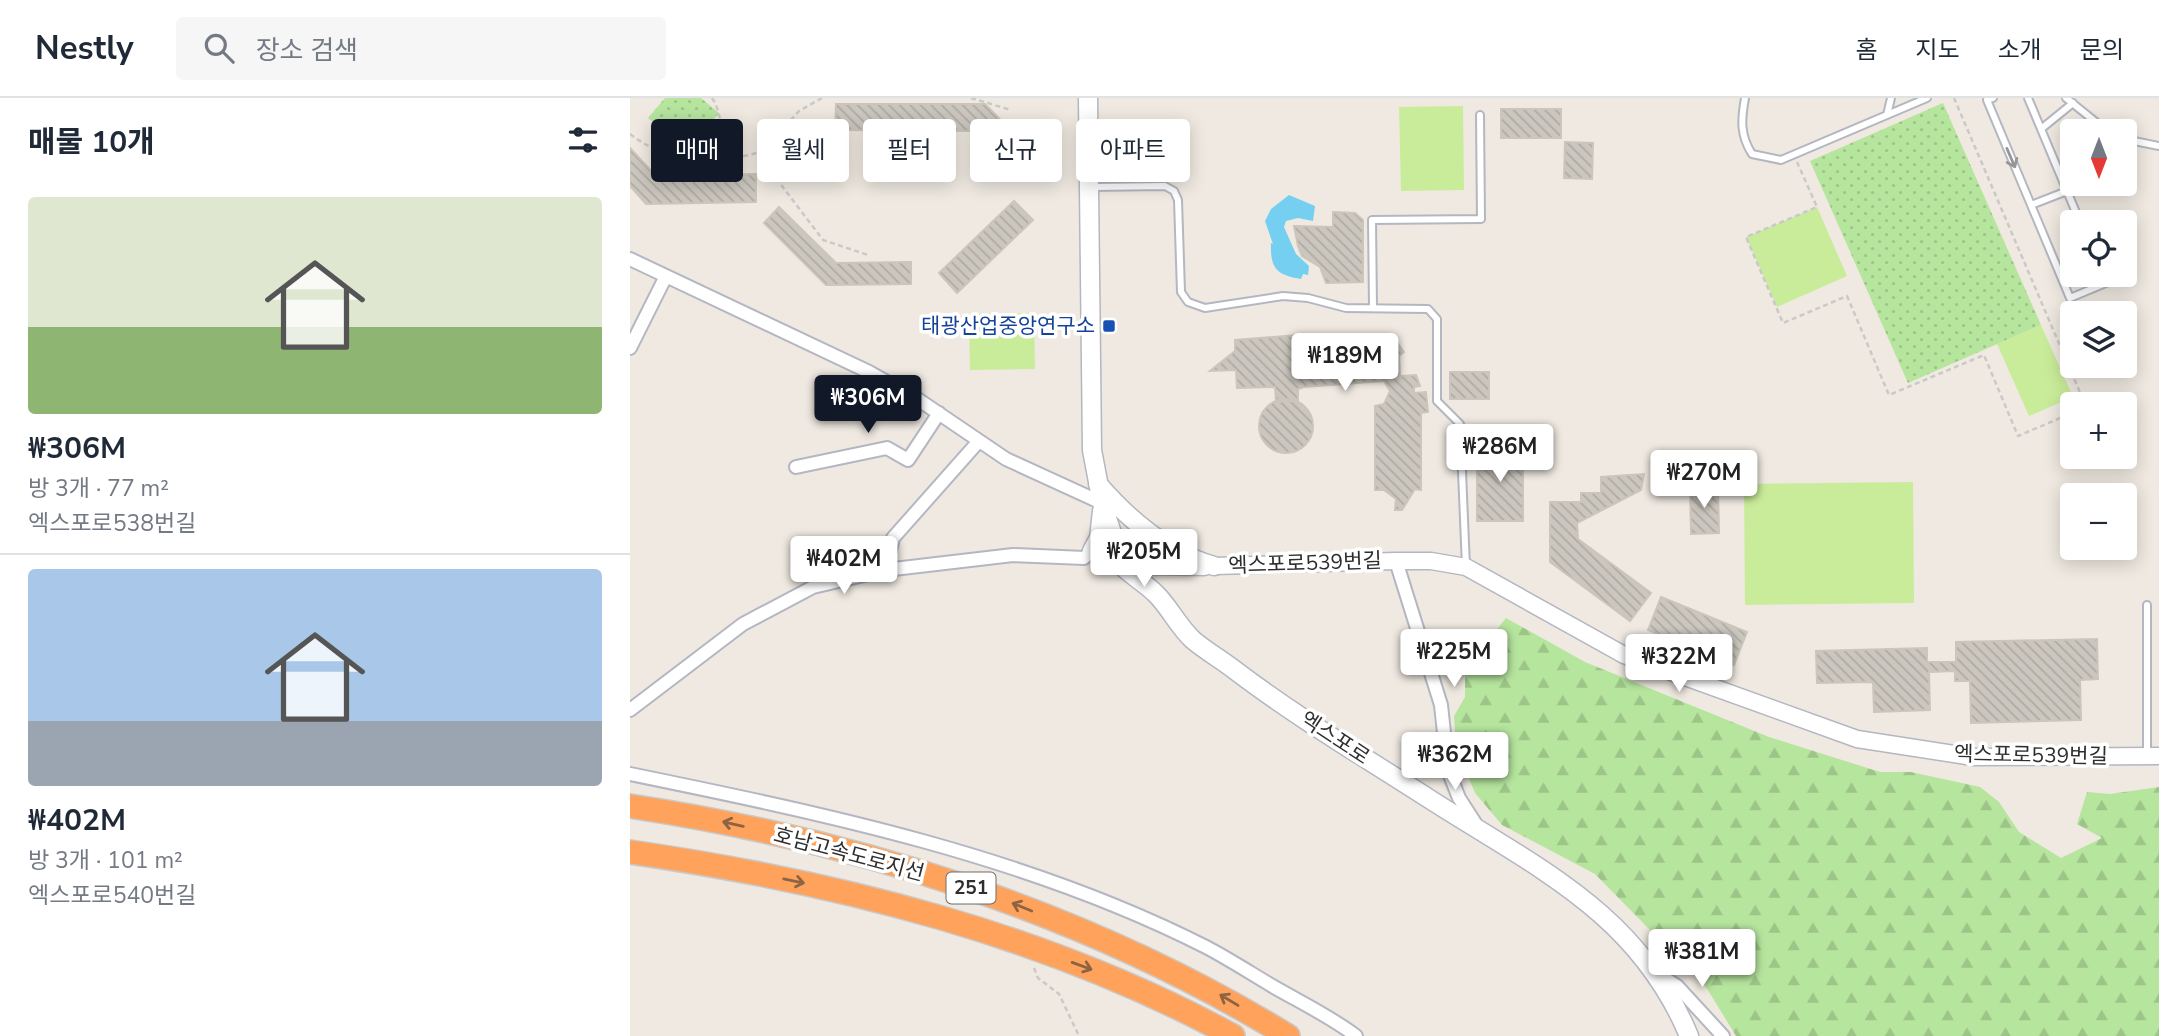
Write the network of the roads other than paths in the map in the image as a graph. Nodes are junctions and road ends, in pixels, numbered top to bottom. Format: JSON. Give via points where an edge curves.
{"nodes":[{"id":1,"x":1088,"y":98,"type":"edge"},
{"id":2,"x":1745,"y":98,"type":"edge"},
{"id":3,"x":1891,"y":98,"type":"edge"},
{"id":4,"x":1927,"y":98,"type":"edge"},
{"id":5,"x":1993,"y":98,"type":"edge"},
{"id":6,"x":2028,"y":98,"type":"edge"},
{"id":7,"x":2070,"y":100,"type":"edge"},
{"id":8,"x":1480,"y":114,"type":"dead end"},
{"id":9,"x":1887,"y":115,"type":"junction"},
{"id":10,"x":2093,"y":119,"type":"edge"},
{"id":11,"x":2041,"y":129,"type":"junction"},
{"id":12,"x":2137,"y":142,"type":"edge"},
{"id":13,"x":2159,"y":146,"type":"edge"},
{"id":14,"x":2060,"y":174,"type":"edge"},
{"id":15,"x":1088,"y":187,"type":"junction"},
{"id":16,"x":2060,"y":194,"type":"edge"},
{"id":17,"x":2031,"y":205,"type":"junction"},
{"id":18,"x":630,"y":259,"type":"edge"},
{"id":19,"x":2060,"y":274,"type":"edge"},
{"id":20,"x":665,"y":278,"type":"junction"},
{"id":21,"x":2065,"y":287,"type":"edge"},
{"id":22,"x":2096,"y":287,"type":"edge"},
{"id":23,"x":1373,"y":307,"type":"junction"},
{"id":24,"x":630,"y":348,"type":"edge"},
{"id":25,"x":940,"y":413,"type":"junction"},
{"id":26,"x":979,"y":441,"type":"junction"},
{"id":27,"x":796,"y":467,"type":"dead end"},
{"id":28,"x":1098,"y":484,"type":"junction"},
{"id":29,"x":1101,"y":503,"type":"junction"},
{"id":30,"x":1124,"y":509,"type":"junction"},
{"id":31,"x":1141,"y":525,"type":"junction"},
{"id":32,"x":1157,"y":539,"type":"junction"},
{"id":33,"x":1113,"y":542,"type":"junction"},
{"id":34,"x":1088,"y":554,"type":"junction"},
{"id":35,"x":1396,"y":561,"type":"junction"},
{"id":36,"x":1149,"y":566,"type":"junction"},
{"id":37,"x":1214,"y":566,"type":"junction"},
{"id":38,"x":1179,"y":567,"type":"junction"},
{"id":39,"x":1466,"y":567,"type":"junction"},
{"id":40,"x":1125,"y":568,"type":"junction"},
{"id":41,"x":885,"y":570,"type":"junction"},
{"id":42,"x":1157,"y":592,"type":"junction"},
{"id":43,"x":2147,"y":605,"type":"dead end"},
{"id":44,"x":630,"y":710,"type":"edge"},
{"id":45,"x":2153,"y":756,"type":"edge"},
{"id":46,"x":630,"y":774,"type":"edge"},
{"id":47,"x":630,"y":806,"type":"edge"},
{"id":48,"x":1479,"y":829,"type":"junction"},
{"id":49,"x":630,"y":852,"type":"edge"},
{"id":50,"x":1655,"y":972,"type":"junction"},
{"id":51,"x":1233,"y":1036,"type":"edge"},
{"id":52,"x":1288,"y":1036,"type":"edge"},
{"id":53,"x":1356,"y":1036,"type":"edge"},
{"id":54,"x":1689,"y":1036,"type":"edge"},
{"id":55,"x":1723,"y":1036,"type":"edge"}],
"edges":[{"from":1,"to":15,"type":"main road"},
{"from":2,"to":9,"type":"lane","via":[[1741,123],[1752,155],[1780,160]]},
{"from":3,"to":9,"type":"lane"},
{"from":4,"to":9,"type":"lane"},
{"from":5,"to":17,"type":"lane","one_way":true,"via":[[1987,100]]},
{"from":6,"to":11,"type":"lane"},
{"from":7,"to":10,"type":"lane"},
{"from":7,"to":11,"type":"lane"},
{"from":8,"to":23,"type":"lane","via":[[1481,219],[1372,220]]},
{"from":11,"to":14,"type":"lane"},
{"from":12,"to":13,"type":"lane"},
{"from":15,"to":23,"type":"lane","via":[[1165,186],[1174,191],[1181,292],[1188,302],[1220,308],[1283,296],[1346,308]]},
{"from":15,"to":28,"type":"main road","via":[[1089,401]]},
{"from":16,"to":17,"type":"lane"},
{"from":17,"to":19,"type":"lane"},
{"from":18,"to":20,"type":"street"},
{"from":20,"to":24,"type":"street"},
{"from":20,"to":25,"type":"street","via":[[869,372]]},
{"from":21,"to":22,"type":"lane","via":[[2070,298]]},
{"from":23,"to":39,"type":"lane","via":[[1428,309],[1437,319],[1437,401],[1460,424]]},
{"from":25,"to":26,"type":"street"},
{"from":25,"to":27,"type":"street","via":[[908,460],[887,448]]},
{"from":26,"to":29,"type":"street","via":[[1006,459]]},
{"from":26,"to":41,"type":"street","via":[[893,538]]},
{"from":28,"to":29,"type":"main road"},
{"from":28,"to":30,"type":"main road"},
{"from":29,"to":30,"type":"main road"},
{"from":29,"to":33,"type":"main road"},
{"from":29,"to":34,"type":"main road","via":[[1099,538]]},
{"from":30,"to":31,"type":"main road"},
{"from":31,"to":32,"type":"main road"},
{"from":31,"to":33,"type":"main road","via":[[1125,527]]},
{"from":32,"to":36,"type":"main road","via":[[1158,553]]},
{"from":32,"to":37,"type":"main road","via":[[1191,559]]},
{"from":33,"to":34,"type":"main road"},
{"from":33,"to":40,"type":"main road"},
{"from":34,"to":40,"type":"main road"},
{"from":34,"to":41,"type":"street","via":[[1013,555]]},
{"from":35,"to":37,"type":"street","name":"엑스포로539번길"},
{"from":35,"to":39,"type":"street","name":"엑스포로539번길"},
{"from":35,"to":48,"type":"street","name":"엑스포로539번길","via":[[1441,705],[1448,770]]},
{"from":36,"to":38,"type":"main road"},
{"from":36,"to":40,"type":"main road"},
{"from":36,"to":42,"type":"main road"},
{"from":37,"to":38,"type":"main road"},
{"from":38,"to":42,"type":"main road","via":[[1169,572]]},
{"from":39,"to":45,"type":"street","name":"엑스포로539번길","via":[[1624,655],[1857,738],[1973,757]]},
{"from":40,"to":42,"type":"main road"},
{"from":41,"to":44,"type":"street","via":[[813,587],[743,624]]},
{"from":42,"to":48,"type":"main road","name":"엑스포로","via":[[1174,620],[1195,641],[1273,698]]},
{"from":43,"to":45,"type":"lane"},
{"from":46,"to":53,"type":"street","via":[[754,799],[1015,869],[1120,908],[1206,947]]},
{"from":52,"to":47,"type":"highway","name":"호남고속도로지선","number":"251","one_way":true,"via":[[1221,995],[981,890],[824,845]]},
{"from":48,"to":50,"type":"main road","name":"엑스포로","via":[[1599,910]]},
{"from":49,"to":51,"type":"highway","name":"호남고속도로지선","number":"251","one_way":true,"via":[[815,886],[970,926],[1091,969]]},
{"from":50,"to":54,"type":"main road","name":"엑스포로"},
{"from":50,"to":55,"type":"street","name":"엑스포로","via":[[1677,986]]}]}
